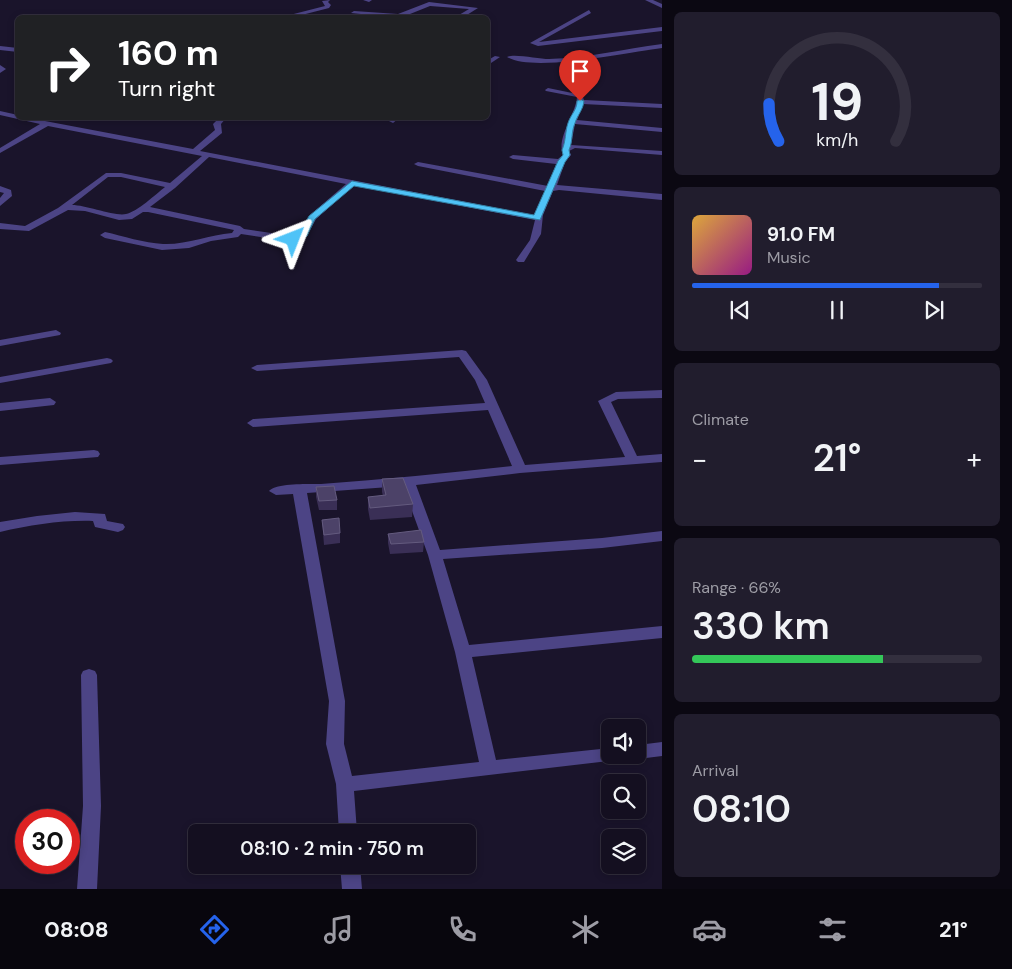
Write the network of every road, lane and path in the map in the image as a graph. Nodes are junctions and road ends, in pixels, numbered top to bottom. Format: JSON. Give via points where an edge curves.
{"nodes":[{"id":1,"x":327,"y":0,"type":"edge"},
{"id":2,"x":648,"y":0,"type":"edge"},
{"id":3,"x":662,"y":6,"type":"edge"},
{"id":4,"x":589,"y":12,"type":"dead end"},
{"id":5,"x":354,"y":13,"type":"dead end"},
{"id":6,"x":293,"y":15,"type":"edge"},
{"id":7,"x":375,"y":15,"type":"edge"},
{"id":8,"x":401,"y":15,"type":"edge"},
{"id":9,"x":462,"y":15,"type":"edge"},
{"id":10,"x":662,"y":29,"type":"edge"},
{"id":11,"x":654,"y":31,"type":"junction"},
{"id":12,"x":662,"y":35,"type":"edge"},
{"id":13,"x":662,"y":46,"type":"edge"},
{"id":14,"x":0,"y":48,"type":"edge"},
{"id":15,"x":15,"y":50,"type":"edge"},
{"id":16,"x":497,"y":57,"type":"dead end"},
{"id":17,"x":510,"y":58,"type":"dead end"},
{"id":18,"x":490,"y":62,"type":"edge"},
{"id":19,"x":548,"y":90,"type":"dead end"},
{"id":20,"x":580,"y":102,"type":"junction"},
{"id":21,"x":662,"y":106,"type":"edge"},
{"id":22,"x":0,"y":113,"type":"edge"},
{"id":23,"x":15,"y":116,"type":"edge"},
{"id":24,"x":32,"y":120,"type":"edge"},
{"id":25,"x":221,"y":120,"type":"edge"},
{"id":26,"x":574,"y":122,"type":"junction"},
{"id":27,"x":46,"y":123,"type":"junction"},
{"id":28,"x":662,"y":130,"type":"edge"},
{"id":29,"x":565,"y":150,"type":"junction"},
{"id":30,"x":0,"y":152,"type":"edge"},
{"id":31,"x":194,"y":152,"type":"junction"},
{"id":32,"x":662,"y":153,"type":"edge"},
{"id":33,"x":207,"y":154,"type":"junction"},
{"id":34,"x":513,"y":157,"type":"dead end"},
{"id":35,"x":561,"y":162,"type":"junction"},
{"id":36,"x":418,"y":164,"type":"dead end"},
{"id":37,"x":352,"y":183,"type":"junction"},
{"id":38,"x":172,"y":186,"type":"junction"},
{"id":39,"x":0,"y":189,"type":"edge"},
{"id":40,"x":551,"y":189,"type":"junction"},
{"id":41,"x":662,"y":197,"type":"edge"},
{"id":42,"x":0,"y":203,"type":"edge"},
{"id":43,"x":62,"y":208,"type":"junction"},
{"id":44,"x":141,"y":209,"type":"junction"},
{"id":45,"x":539,"y":216,"type":"junction"},
{"id":46,"x":129,"y":218,"type":"junction"},
{"id":47,"x":0,"y":226,"type":"edge"},
{"id":48,"x":26,"y":229,"type":"junction"},
{"id":49,"x":238,"y":231,"type":"junction"},
{"id":50,"x":15,"y":236,"type":"dead end"},
{"id":51,"x":520,"y":260,"type":"dead end"},
{"id":52,"x":56,"y":334,"type":"dead end"},
{"id":53,"x":0,"y":342,"type":"edge"},
{"id":54,"x":107,"y":361,"type":"dead end"},
{"id":55,"x":257,"y":368,"type":"dead end"},
{"id":56,"x":1,"y":379,"type":"edge"},
{"id":57,"x":662,"y":394,"type":"edge"},
{"id":58,"x":50,"y":402,"type":"dead end"},
{"id":59,"x":492,"y":406,"type":"junction"},
{"id":60,"x":0,"y":407,"type":"edge"},
{"id":61,"x":254,"y":423,"type":"dead end"},
{"id":62,"x":94,"y":454,"type":"dead end"},
{"id":63,"x":662,"y":458,"type":"edge"},
{"id":64,"x":0,"y":460,"type":"edge"},
{"id":65,"x":634,"y":460,"type":"junction"},
{"id":66,"x":520,"y":469,"type":"junction"},
{"id":67,"x":408,"y":482,"type":"junction"},
{"id":68,"x":299,"y":488,"type":"junction"},
{"id":69,"x":276,"y":491,"type":"dead end"},
{"id":70,"x":0,"y":527,"type":"edge"},
{"id":71,"x":118,"y":527,"type":"dead end"},
{"id":72,"x":662,"y":536,"type":"edge"},
{"id":73,"x":436,"y":555,"type":"junction"},
{"id":74,"x":662,"y":632,"type":"edge"},
{"id":75,"x":463,"y":652,"type":"junction"},
{"id":76,"x":89,"y":675,"type":"dead end"},
{"id":77,"x":662,"y":749,"type":"edge"},
{"id":78,"x":646,"y":751,"type":"edge"},
{"id":79,"x":601,"y":756,"type":"edge"},
{"id":80,"x":490,"y":769,"type":"junction"},
{"id":81,"x":345,"y":784,"type":"junction"},
{"id":82,"x":348,"y":824,"type":"edge"},
{"id":83,"x":351,"y":874,"type":"edge"},
{"id":84,"x":87,"y":889,"type":"edge"},
{"id":85,"x":352,"y":889,"type":"edge"}],
"edges":[{"from":1,"to":6,"type":"street","via":[[324,2],[327,7]]},
{"from":2,"to":3,"type":"street"},
{"from":4,"to":11,"type":"street","via":[[533,43]]},
{"from":5,"to":7,"type":"street"},
{"from":8,"to":9,"type":"street","via":[[429,4],[475,8]]},
{"from":10,"to":11,"type":"street"},
{"from":11,"to":12,"type":"street"},
{"from":13,"to":17,"type":"street","via":[[552,61]]},
{"from":14,"to":15,"type":"street"},
{"from":16,"to":18,"type":"street"},
{"from":19,"to":20,"type":"street","via":[[580,96]]},
{"from":20,"to":21,"type":"street"},
{"from":20,"to":26,"type":"street"},
{"from":22,"to":23,"type":"street"},
{"from":24,"to":27,"type":"street"},
{"from":25,"to":31,"type":"street","via":[[217,124],[219,131]]},
{"from":26,"to":28,"type":"street"},
{"from":26,"to":29,"type":"street"},
{"from":27,"to":30,"type":"street"},
{"from":27,"to":31,"type":"street"},
{"from":29,"to":32,"type":"street","via":[[574,146]]},
{"from":29,"to":35,"type":"street","via":[[567,155]]},
{"from":31,"to":33,"type":"street"},
{"from":33,"to":37,"type":"street"},
{"from":33,"to":38,"type":"street"},
{"from":34,"to":35,"type":"street"},
{"from":35,"to":40,"type":"street"},
{"from":36,"to":40,"type":"street"},
{"from":37,"to":45,"type":"street","via":[[513,214]]},
{"from":37,"to":49,"type":"street","via":[[312,218],[304,234],[293,239]]},
{"from":38,"to":43,"type":"street","via":[[106,175]]},
{"from":38,"to":44,"type":"street"},
{"from":39,"to":42,"type":"street","via":[[8,192],[8,196]]},
{"from":40,"to":41,"type":"street","via":[[559,187]]},
{"from":40,"to":45,"type":"street"},
{"from":43,"to":46,"type":"street","via":[[76,206]]},
{"from":43,"to":48,"type":"street"},
{"from":44,"to":46,"type":"street"},
{"from":44,"to":49,"type":"street"},
{"from":45,"to":51,"type":"street","via":[[535,241]]},
{"from":46,"to":49,"type":"street","via":[[105,235],[162,248],[234,235]]},
{"from":47,"to":48,"type":"street"},
{"from":48,"to":50,"type":"street"},
{"from":52,"to":53,"type":"street"},
{"from":54,"to":56,"type":"street"},
{"from":55,"to":59,"type":"street","via":[[459,353],[466,355]]},
{"from":57,"to":65,"type":"street","via":[[616,396],[604,401]]},
{"from":58,"to":60,"type":"street"},
{"from":59,"to":61,"type":"street"},
{"from":59,"to":66,"type":"street"},
{"from":62,"to":64,"type":"street"},
{"from":63,"to":65,"type":"street"},
{"from":65,"to":66,"type":"street"},
{"from":66,"to":67,"type":"street"},
{"from":67,"to":68,"type":"street"},
{"from":67,"to":73,"type":"street"},
{"from":68,"to":69,"type":"street"},
{"from":68,"to":81,"type":"street","via":[[337,701],[335,744]]},
{"from":70,"to":71,"type":"street","via":[[87,516],[100,517],[100,524]]},
{"from":72,"to":73,"type":"street"},
{"from":73,"to":75,"type":"street"},
{"from":74,"to":75,"type":"street"},
{"from":75,"to":80,"type":"street"},
{"from":76,"to":84,"type":"street","via":[[92,806]]},
{"from":77,"to":78,"type":"street"},
{"from":79,"to":80,"type":"street"},
{"from":80,"to":81,"type":"street"},
{"from":81,"to":82,"type":"street"},
{"from":83,"to":85,"type":"street"}]}
